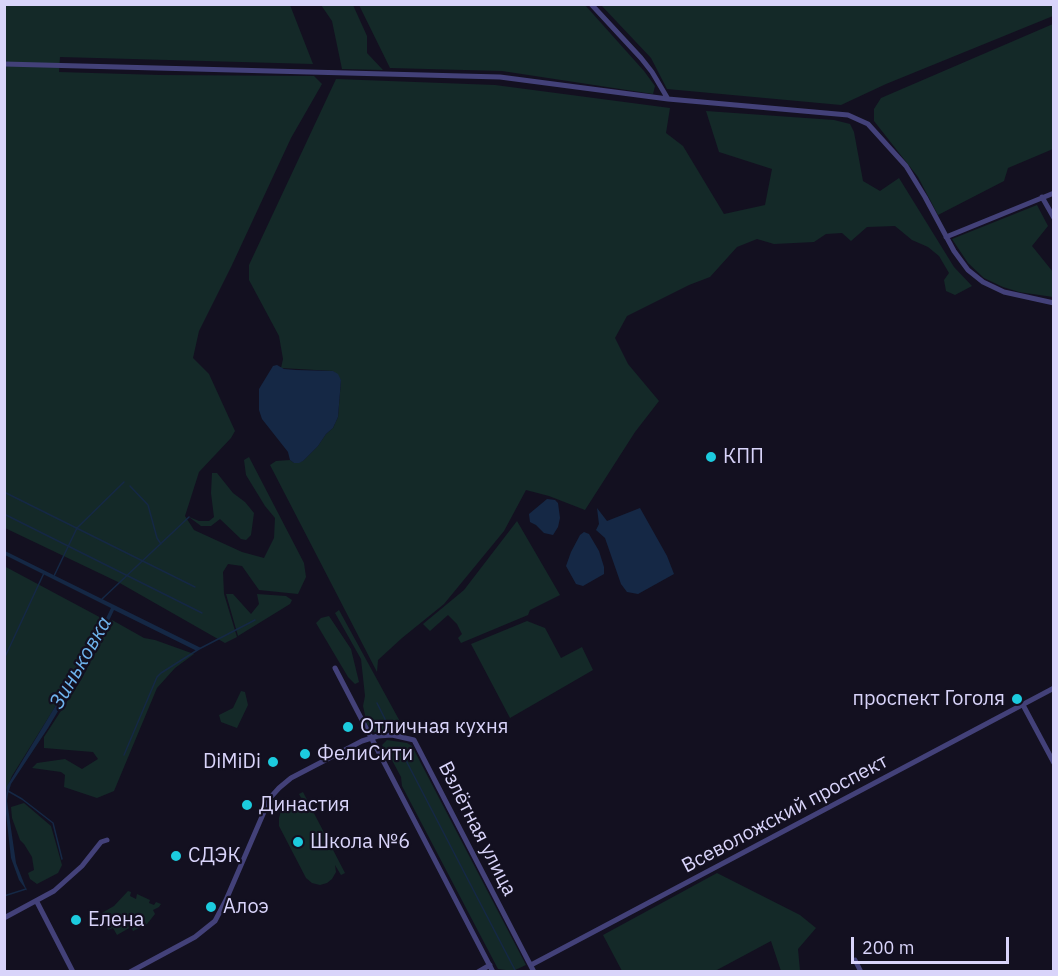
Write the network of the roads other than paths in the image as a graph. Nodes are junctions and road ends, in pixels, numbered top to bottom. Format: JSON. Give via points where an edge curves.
{"nodes":[{"id":1,"x":591,"y":4,"type":"edge"},
{"id":2,"x":4,"y":64,"type":"edge"},
{"id":3,"x":668,"y":99,"type":"junction"},
{"id":4,"x":1053,"y":193,"type":"edge"},
{"id":5,"x":1042,"y":197,"type":"junction"},
{"id":6,"x":1053,"y":218,"type":"edge"},
{"id":7,"x":946,"y":237,"type":"junction"},
{"id":8,"x":1053,"y":303,"type":"edge"},
{"id":9,"x":335,"y":668,"type":"dead end"},
{"id":10,"x":1053,"y":688,"type":"edge"},
{"id":11,"x":1023,"y":705,"type":"junction"},
{"id":12,"x":371,"y":737,"type":"junction"},
{"id":13,"x":1053,"y":764,"type":"edge"},
{"id":14,"x":107,"y":840,"type":"dead end"},
{"id":15,"x":37,"y":902,"type":"junction"},
{"id":16,"x":4,"y":918,"type":"edge"},
{"id":17,"x":855,"y":960,"type":"dead end"},
{"id":18,"x":490,"y":965,"type":"junction"},
{"id":19,"x":531,"y":965,"type":"junction"},
{"id":20,"x":74,"y":972,"type":"edge"},
{"id":21,"x":130,"y":972,"type":"edge"},
{"id":22,"x":478,"y":972,"type":"edge"},
{"id":23,"x":493,"y":972,"type":"edge"},
{"id":24,"x":534,"y":972,"type":"edge"},
{"id":25,"x":861,"y":972,"type":"edge"}],
"edges":[{"from":1,"to":3,"type":"street","via":[[641,58]]},
{"from":2,"to":3,"type":"street","via":[[500,77]]},
{"from":3,"to":7,"type":"street","via":[[857,118],[876,131],[906,166]]},
{"from":4,"to":5,"type":"street"},
{"from":5,"to":6,"type":"street"},
{"from":5,"to":7,"type":"street"},
{"from":7,"to":8,"type":"street","via":[[962,263],[983,282],[1014,295]]},
{"from":9,"to":12,"type":"street"},
{"from":10,"to":11,"type":"street","name":"Всеволожский проспект"},
{"from":11,"to":13,"type":"street"},
{"from":11,"to":19,"type":"street","name":"Всеволожский проспект"},
{"from":12,"to":18,"type":"street"},
{"from":12,"to":19,"type":"street","name":"Взлётная улица","via":[[392,735],[414,740]]},
{"from":12,"to":21,"type":"street","via":[[279,788],[270,798],[215,921],[195,937]]},
{"from":14,"to":15,"type":"street","via":[[62,885]]},
{"from":15,"to":16,"type":"street"},
{"from":15,"to":20,"type":"street"},
{"from":17,"to":25,"type":"street"},
{"from":18,"to":22,"type":"street"},
{"from":18,"to":23,"type":"street"},
{"from":19,"to":24,"type":"street","name":"Взлётная улица"}]}
